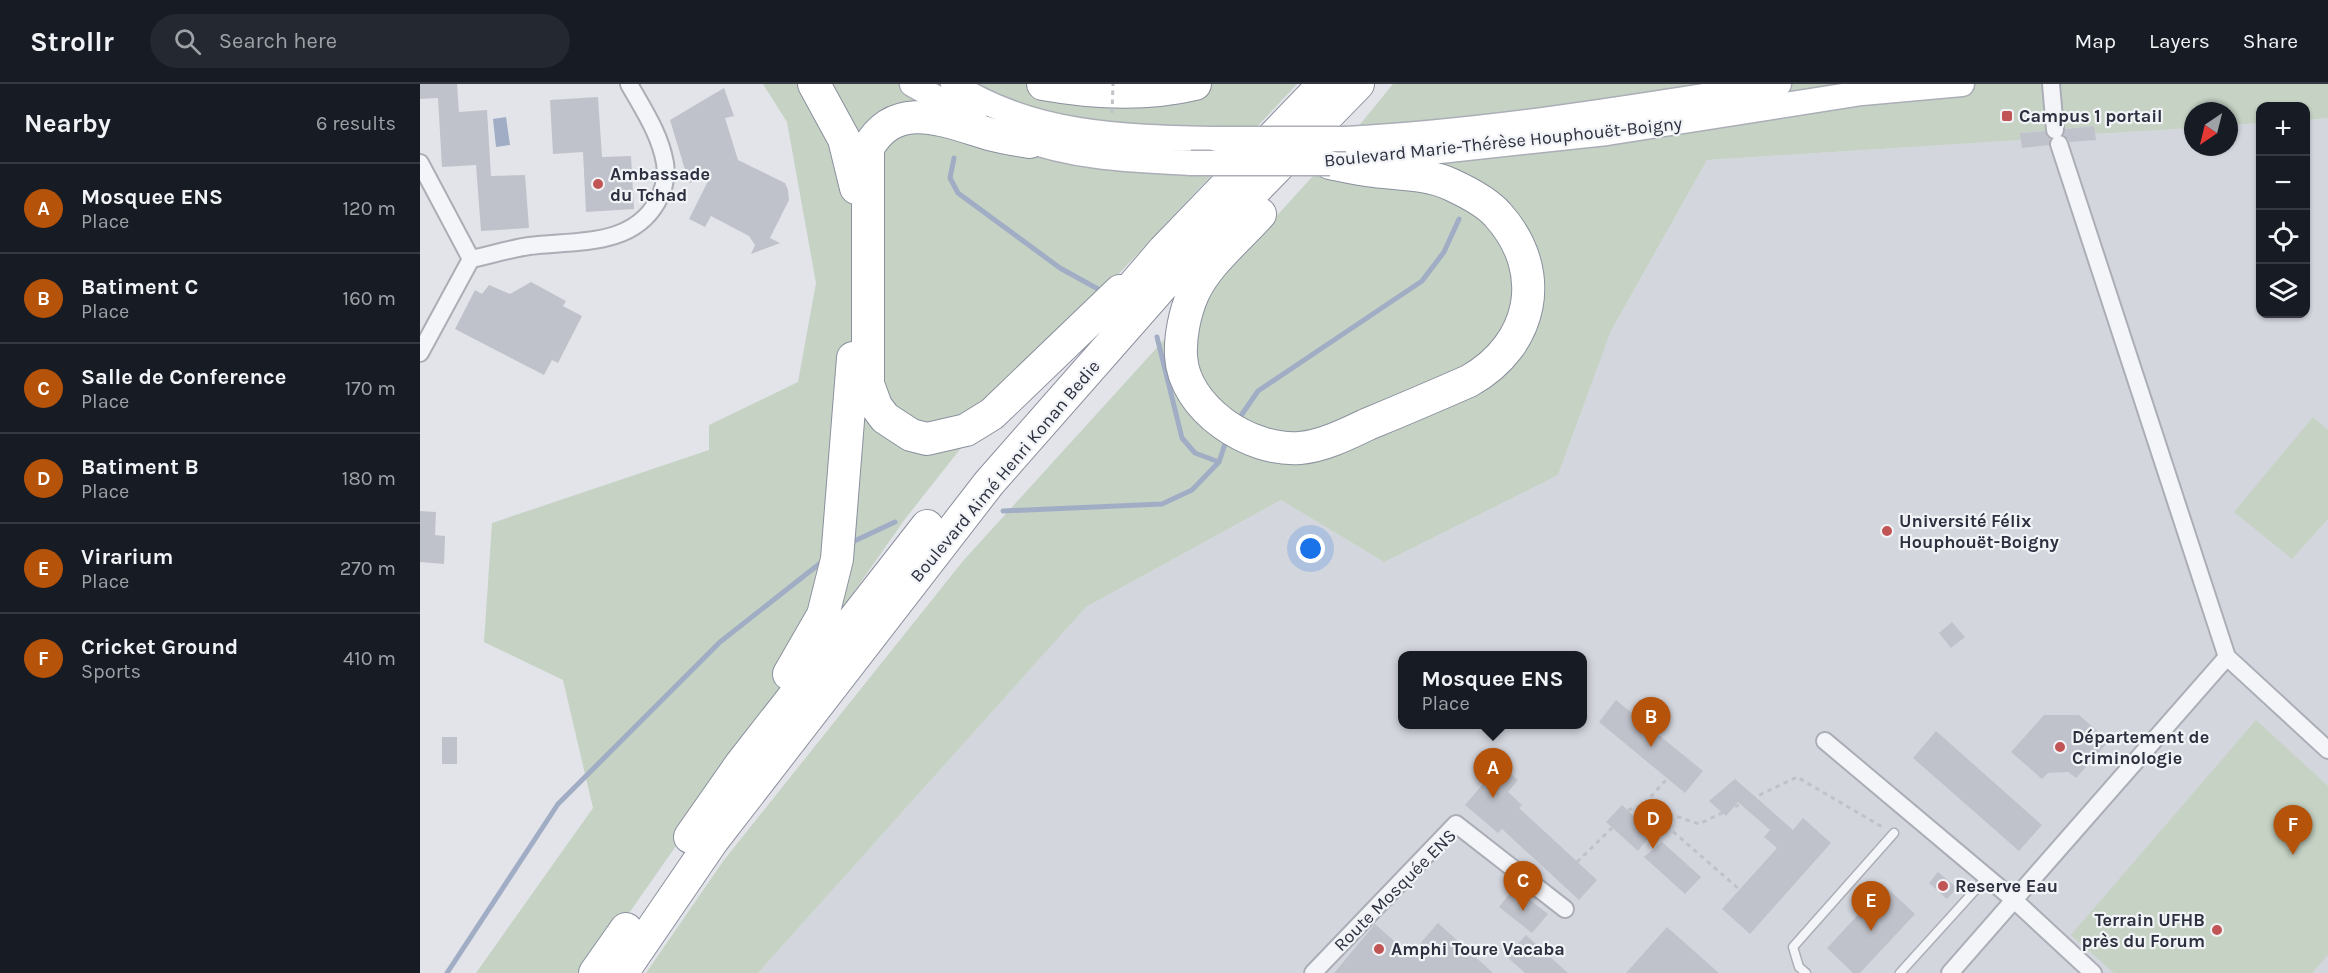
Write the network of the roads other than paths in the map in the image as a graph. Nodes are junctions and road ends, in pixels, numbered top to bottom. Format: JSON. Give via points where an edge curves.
{"nodes":[{"id":1,"x":629,"y":84,"type":"edge"},
{"id":2,"x":814,"y":84,"type":"edge"},
{"id":3,"x":912,"y":84,"type":"edge"},
{"id":4,"x":953,"y":84,"type":"edge"},
{"id":5,"x":1043,"y":84,"type":"edge"},
{"id":6,"x":1195,"y":84,"type":"edge"},
{"id":7,"x":1324,"y":84,"type":"edge"},
{"id":8,"x":1358,"y":84,"type":"edge"},
{"id":9,"x":1378,"y":84,"type":"edge"},
{"id":10,"x":1779,"y":84,"type":"edge"},
{"id":11,"x":1962,"y":84,"type":"edge"},
{"id":12,"x":2051,"y":84,"type":"edge"},
{"id":13,"x":1030,"y":142,"type":"junction"},
{"id":14,"x":1338,"y":151,"type":"junction"},
{"id":15,"x":420,"y":163,"type":"edge"},
{"id":16,"x":1164,"y":250,"type":"junction"},
{"id":17,"x":471,"y":259,"type":"junction"},
{"id":18,"x":420,"y":354,"type":"edge"},
{"id":19,"x":947,"y":518,"type":"junction"},
{"id":20,"x":2227,"y":657,"type":"junction"},
{"id":21,"x":1825,"y":741,"type":"dead end"},
{"id":22,"x":2328,"y":750,"type":"edge"},
{"id":23,"x":741,"y":764,"type":"junction"},
{"id":24,"x":1894,"y":833,"type":"road end"},
{"id":25,"x":1987,"y":876,"type":"junction"},
{"id":26,"x":2013,"y":898,"type":"junction"},
{"id":27,"x":1565,"y":909,"type":"dead end"},
{"id":28,"x":595,"y":973,"type":"edge"},
{"id":29,"x":621,"y":973,"type":"edge"},
{"id":30,"x":1313,"y":973,"type":"edge"},
{"id":31,"x":1806,"y":973,"type":"edge"},
{"id":32,"x":1900,"y":973,"type":"edge"},
{"id":33,"x":1950,"y":973,"type":"edge"},
{"id":34,"x":2093,"y":973,"type":"edge"}],
"edges":[{"from":1,"to":17,"type":"street","via":[[658,139],[665,165],[665,189],[653,209],[637,226],[616,236],[528,246]]},
{"from":2,"to":23,"type":"highway","via":[[844,139],[854,172],[858,210],[856,325],[841,524],[823,615],[756,721]]},
{"from":3,"to":13,"type":"main road","name":"Boulevard Marie-Thérèse Houphouët-Boigny","via":[[971,119]]},
{"from":4,"to":14,"type":"main road","name":"Boulevard Marie-Thérèse Houphouët-Boigny","bridge":true,"via":[[1019,116],[1088,134],[1217,139]]},
{"from":5,"to":6,"type":"highway","via":[[1082,91],[1124,92]]},
{"from":7,"to":16,"type":"highway","name":"Boulevard Aimé Henri Konan Bedie"},
{"from":8,"to":19,"type":"highway","name":"Boulevard Aimé Henri Konan Bedie","via":[[1171,276],[989,483]]},
{"from":9,"to":14,"type":"highway","via":[[1193,292],[1183,325],[1181,358],[1191,388],[1204,407],[1231,429],[1261,444],[1301,448],[1329,441],[1469,381],[1489,370],[1506,353],[1519,334],[1527,310],[1523,258],[1497,214],[1450,184]]},
{"from":10,"to":14,"type":"main road","name":"Boulevard Marie-Thérèse Houphouët-Boigny","via":[[1410,134]]},
{"from":11,"to":14,"type":"main road","name":"Boulevard Marie-Thérèse Houphouët-Boigny","via":[[1862,93],[1608,133]]},
{"from":12,"to":20,"type":"street","via":[[2057,137]]},
{"from":13,"to":14,"type":"main road","name":"Boulevard Marie-Thérèse Houphouët-Boigny","bridge":true,"via":[[1085,155],[1191,163]]},
{"from":13,"to":16,"type":"highway","via":[[937,119],[907,117],[876,134],[868,148],[868,384],[876,406],[897,428],[927,438],[950,435],[992,414]]},
{"from":15,"to":17,"type":"street"},
{"from":16,"to":19,"type":"highway","name":"Boulevard Aimé Henri Konan Bedie"},
{"from":17,"to":18,"type":"street"},
{"from":19,"to":23,"type":"highway","name":"Boulevard Aimé Henri Konan Bedie","via":[[909,549]]},
{"from":19,"to":29,"type":"highway","name":"Boulevard Aimé Henri Konan Bedie"},
{"from":20,"to":22,"type":"street"},
{"from":20,"to":26,"type":"street"},
{"from":21,"to":25,"type":"street"},
{"from":23,"to":28,"type":"highway","name":"Boulevard Aimé Henri Konan Bedie"},
{"from":24,"to":31,"type":"lane","via":[[1793,948],[1799,967]]},
{"from":25,"to":26,"type":"street"},
{"from":25,"to":32,"type":"lane"},
{"from":26,"to":33,"type":"street"},
{"from":26,"to":34,"type":"street"},
{"from":27,"to":30,"type":"street","name":"Route Mosquée ENS","via":[[1456,824]]}]}
